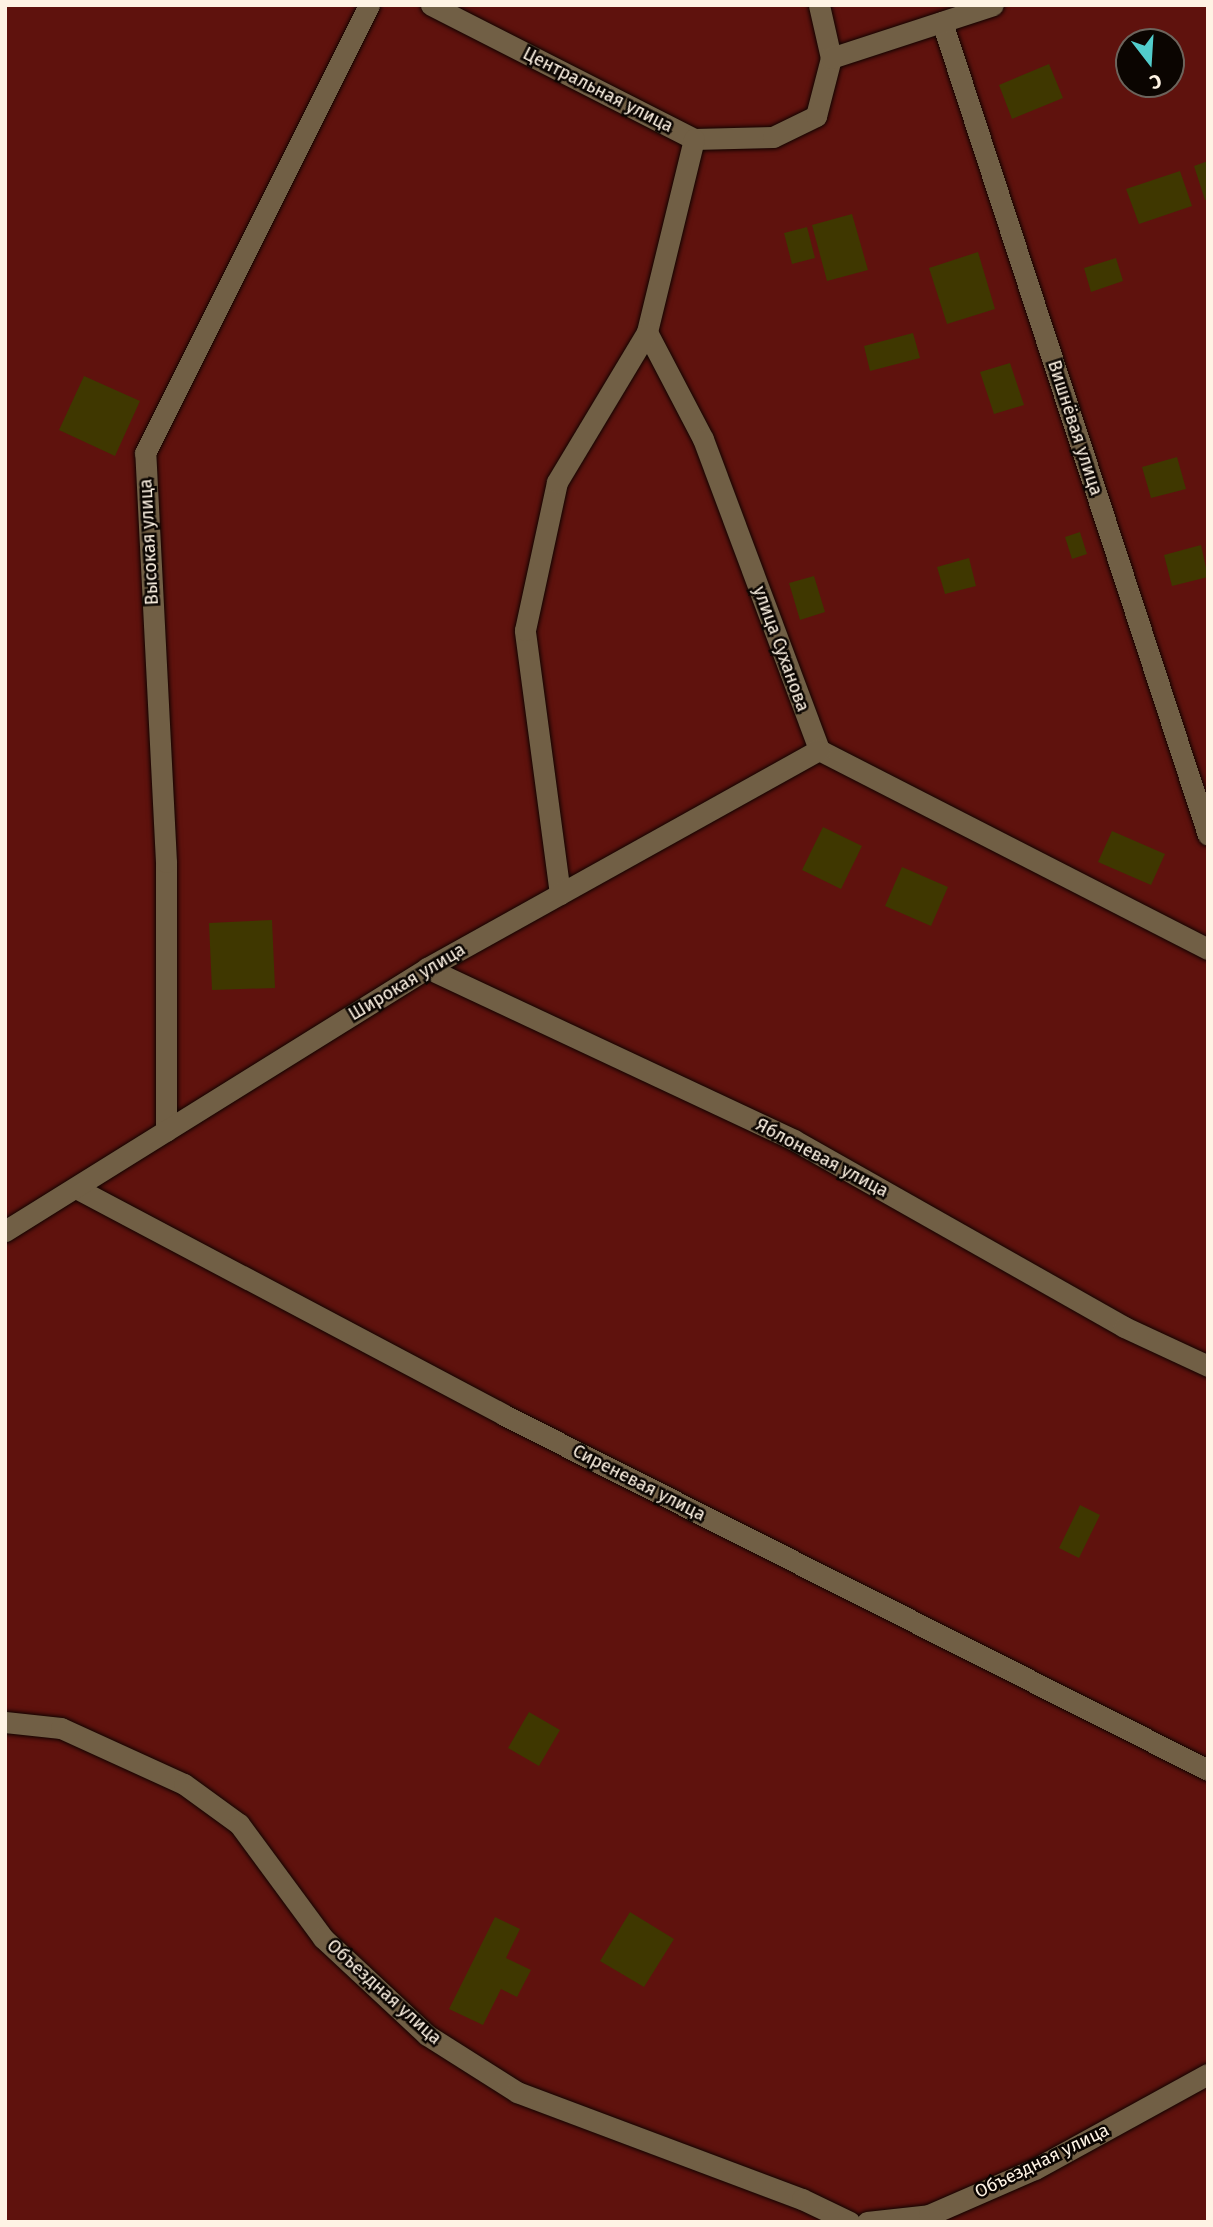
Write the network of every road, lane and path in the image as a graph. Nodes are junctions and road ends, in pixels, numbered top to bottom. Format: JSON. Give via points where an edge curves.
{"nodes":[{"id":1,"x":369,"y":5,"type":"edge"},
{"id":2,"x":431,"y":5,"type":"edge"},
{"id":3,"x":819,"y":5,"type":"edge"},
{"id":4,"x":993,"y":5,"type":"edge"},
{"id":5,"x":942,"y":22,"type":"junction"},
{"id":6,"x":831,"y":58,"type":"junction"},
{"id":7,"x":694,"y":139,"type":"junction"},
{"id":8,"x":647,"y":332,"type":"junction"},
{"id":9,"x":818,"y":750,"type":"junction"},
{"id":10,"x":1208,"y":835,"type":"edge"},
{"id":11,"x":560,"y":894,"type":"junction"},
{"id":12,"x":1208,"y":949,"type":"edge"},
{"id":13,"x":427,"y":968,"type":"junction"},
{"id":14,"x":166,"y":1131,"type":"junction"},
{"id":15,"x":75,"y":1188,"type":"junction"},
{"id":16,"x":5,"y":1231,"type":"edge"},
{"id":17,"x":1208,"y":1366,"type":"edge"},
{"id":18,"x":5,"y":1722,"type":"edge"},
{"id":19,"x":1208,"y":1770,"type":"edge"},
{"id":20,"x":1208,"y":2074,"type":"edge"},
{"id":21,"x":850,"y":2222,"type":"edge"},
{"id":22,"x":867,"y":2222,"type":"edge"}],
"edges":[{"from":1,"to":14,"type":"lane","name":"Высокая улица","via":[[145,453],[166,862]]},
{"from":2,"to":7,"type":"lane","name":"Центральная улица"},
{"from":3,"to":6,"type":"lane"},
{"from":4,"to":5,"type":"lane"},
{"from":5,"to":6,"type":"lane"},
{"from":5,"to":10,"type":"lane","name":"Вишнёвая улица"},
{"from":6,"to":7,"type":"lane","name":"Центральная улица","via":[[816,116],[773,137]]},
{"from":7,"to":8,"type":"lane"},
{"from":8,"to":9,"type":"lane","name":"улица Суханова","via":[[703,439]]},
{"from":8,"to":11,"type":"lane","via":[[557,482],[525,630]]},
{"from":9,"to":11,"type":"lane","name":"Широкая улица"},
{"from":9,"to":12,"type":"lane"},
{"from":11,"to":13,"type":"lane","name":"Широкая улица"},
{"from":13,"to":14,"type":"lane","name":"Широкая улица"},
{"from":13,"to":17,"type":"lane","name":"Яблоневая улица","via":[[794,1140],[1124,1327]]},
{"from":14,"to":15,"type":"lane","name":"Широкая улица"},
{"from":15,"to":16,"type":"lane","name":"Широкая улица"},
{"from":15,"to":19,"type":"lane","name":"Сиреневая улица","via":[[504,1415]]},
{"from":18,"to":21,"type":"lane","name":"Объездная улица","via":[[61,1728],[195,1792],[239,1824],[323,1938],[418,2027],[517,2092],[802,2199]]},
{"from":20,"to":22,"type":"lane","name":"Объездная улица","via":[[1035,2169],[929,2215]]}]}
